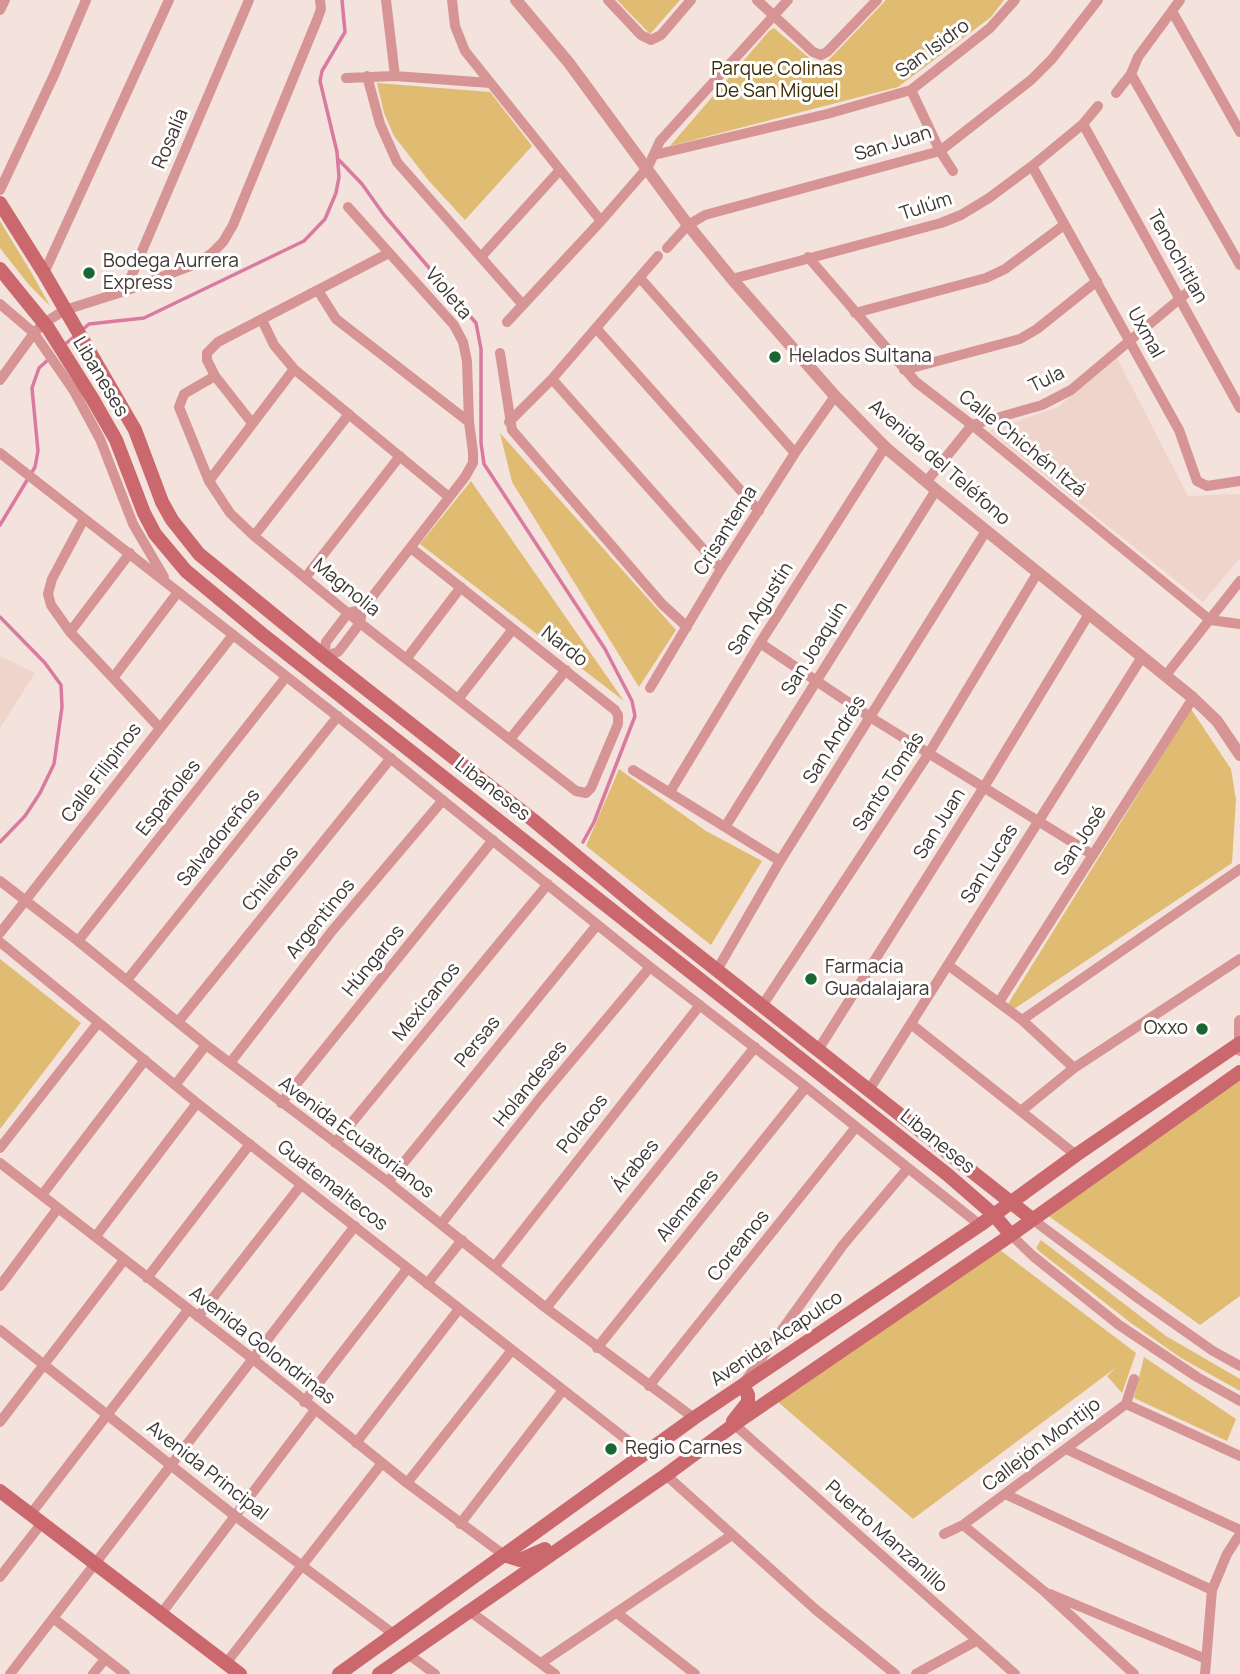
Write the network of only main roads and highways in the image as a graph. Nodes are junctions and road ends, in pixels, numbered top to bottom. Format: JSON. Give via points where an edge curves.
{"nodes":[{"id":1,"x":0,"y":203,"type":"edge"},
{"id":2,"x":0,"y":268,"type":"edge"},
{"id":3,"x":262,"y":634,"type":"junction"},
{"id":4,"x":324,"y":656,"type":"junction"},
{"id":5,"x":354,"y":706,"type":"junction"},
{"id":6,"x":1240,"y":1044,"type":"edge"},
{"id":7,"x":1240,"y":1072,"type":"edge"},
{"id":8,"x":1011,"y":1203,"type":"junction"},
{"id":9,"x":994,"y":1215,"type":"junction"},
{"id":10,"x":1032,"y":1219,"type":"junction"},
{"id":11,"x":1011,"y":1235,"type":"junction"},
{"id":12,"x":879,"y":1293,"type":"junction"},
{"id":13,"x":882,"y":1323,"type":"junction"},
{"id":14,"x":743,"y":1385,"type":"junction"},
{"id":15,"x":735,"y":1425,"type":"junction"},
{"id":16,"x":0,"y":1491,"type":"edge"},
{"id":17,"x":581,"y":1533,"type":"junction"},
{"id":18,"x":504,"y":1555,"type":"junction"},
{"id":19,"x":240,"y":1674,"type":"edge"},
{"id":20,"x":340,"y":1674,"type":"edge"},
{"id":21,"x":379,"y":1674,"type":"edge"}],
"edges":[{"from":1,"to":4,"type":"main road","name":"Libaneses","via":[[135,430],[162,502],[186,541]]},
{"from":2,"to":3,"type":"main road","name":"Libaneses","via":[[116,440],[155,534],[186,571]]},
{"from":3,"to":4,"type":"main road","via":[[280,632],[313,657]]},
{"from":3,"to":5,"type":"main road","name":"Libaneses"},
{"from":4,"to":5,"type":"main road","via":[[322,664],[354,691]]},
{"from":4,"to":8,"type":"main road","name":"Libaneses"},
{"from":5,"to":9,"type":"main road","name":"Libaneses"},
{"from":6,"to":8,"type":"main road","name":"Avenida Acapulco"},
{"from":7,"to":10,"type":"main road"},
{"from":8,"to":9,"type":"main road","name":"Avenida Acapulco"},
{"from":8,"to":10,"type":"main road","name":"Libaneses"},
{"from":9,"to":11,"type":"main road","name":"Libaneses"},
{"from":9,"to":12,"type":"main road","name":"Avenida Acapulco"},
{"from":10,"to":11,"type":"main road"},
{"from":11,"to":13,"type":"main road"},
{"from":12,"to":13,"type":"main road","via":[[888,1295],[893,1305]]},
{"from":12,"to":14,"type":"main road","name":"Avenida Acapulco"},
{"from":13,"to":15,"type":"main road"},
{"from":14,"to":15,"type":"main road","via":[[748,1398],[734,1419]]},
{"from":14,"to":18,"type":"main road","name":"Avenida Acapulco"},
{"from":15,"to":17,"type":"main road"},
{"from":16,"to":19,"type":"main road"},
{"from":17,"to":18,"type":"main road","via":[[572,1533],[528,1558],[514,1560]]},
{"from":17,"to":21,"type":"main road"},
{"from":18,"to":20,"type":"main road","name":"Avenida Acapulco"}]}
